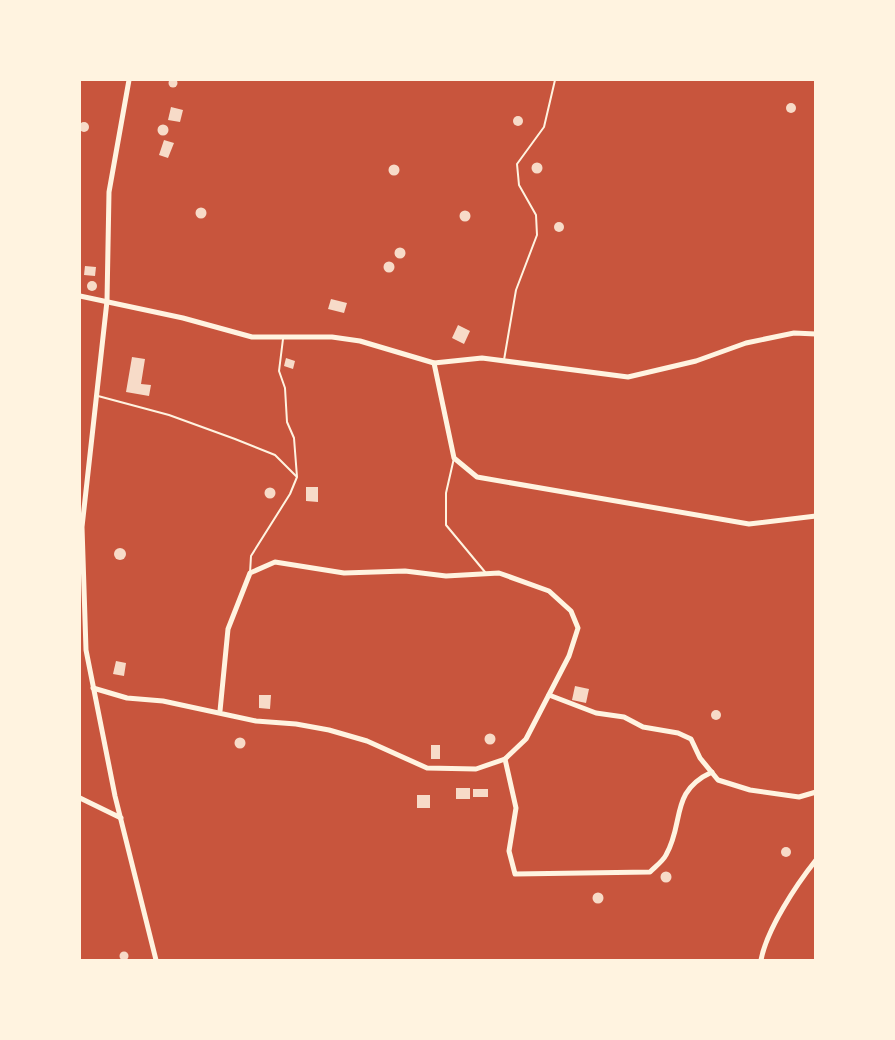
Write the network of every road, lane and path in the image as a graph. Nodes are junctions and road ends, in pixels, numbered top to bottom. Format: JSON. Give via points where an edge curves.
{"nodes":[{"id":1,"x":129,"y":80,"type":"edge"},
{"id":2,"x":555,"y":80,"type":"edge"},
{"id":3,"x":80,"y":296,"type":"edge"},
{"id":4,"x":107,"y":301,"type":"junction"},
{"id":5,"x":816,"y":334,"type":"edge"},
{"id":6,"x":283,"y":337,"type":"junction"},
{"id":7,"x":434,"y":363,"type":"junction"},
{"id":8,"x":503,"y":363,"type":"junction"},
{"id":9,"x":96,"y":395,"type":"junction"},
{"id":10,"x":454,"y":458,"type":"junction"},
{"id":11,"x":297,"y":477,"type":"junction"},
{"id":12,"x":816,"y":516,"type":"edge"},
{"id":13,"x":250,"y":573,"type":"junction"},
{"id":14,"x":486,"y":573,"type":"junction"},
{"id":15,"x":93,"y":688,"type":"junction"},
{"id":16,"x":549,"y":695,"type":"junction"},
{"id":17,"x":220,"y":711,"type":"junction"},
{"id":18,"x":505,"y":759,"type":"junction"},
{"id":19,"x":712,"y":772,"type":"junction"},
{"id":20,"x":816,"y":792,"type":"edge"},
{"id":21,"x":80,"y":798,"type":"edge"},
{"id":22,"x":120,"y":818,"type":"junction"},
{"id":23,"x":816,"y":860,"type":"edge"},
{"id":24,"x":156,"y":960,"type":"edge"},
{"id":25,"x":761,"y":960,"type":"edge"}],
"edges":[{"from":1,"to":4,"type":"street","via":[[109,192]]},
{"from":2,"to":8,"type":"lane","via":[[544,127],[517,164],[519,185],[537,215],[537,235],[516,290]]},
{"from":3,"to":4,"type":"street"},
{"from":4,"to":6,"type":"street","via":[[252,338]]},
{"from":4,"to":9,"type":"street"},
{"from":5,"to":8,"type":"street","via":[[794,333],[746,343],[696,361],[628,377]]},
{"from":6,"to":7,"type":"street","via":[[360,341]]},
{"from":6,"to":11,"type":"lane","via":[[279,371],[285,388],[287,422],[294,438]]},
{"from":7,"to":8,"type":"street","via":[[482,358]]},
{"from":7,"to":10,"type":"street"},
{"from":9,"to":11,"type":"lane","via":[[169,415],[275,455]]},
{"from":9,"to":15,"type":"street","via":[[82,527],[86,650]]},
{"from":10,"to":12,"type":"street","via":[[477,477],[749,524]]},
{"from":10,"to":14,"type":"lane","via":[[446,493],[446,525]]},
{"from":11,"to":13,"type":"lane","via":[[251,556]]},
{"from":13,"to":14,"type":"street","via":[[275,562],[344,573]]},
{"from":13,"to":17,"type":"street","via":[[228,629]]},
{"from":14,"to":16,"type":"street","via":[[499,573],[549,591],[571,611],[578,627],[569,656]]},
{"from":15,"to":17,"type":"street","via":[[127,698]]},
{"from":15,"to":22,"type":"street"},
{"from":16,"to":18,"type":"street","via":[[526,739]]},
{"from":16,"to":19,"type":"street","via":[[596,713],[624,717],[643,727],[691,739]]},
{"from":17,"to":18,"type":"street","via":[[367,741],[427,768],[476,769]]},
{"from":18,"to":19,"type":"street","via":[[516,808],[510,850],[515,874],[650,872],[666,855],[682,801],[696,780]]},
{"from":19,"to":20,"type":"street","via":[[718,780],[750,790],[799,797]]},
{"from":21,"to":22,"type":"street"},
{"from":22,"to":24,"type":"street"},
{"from":23,"to":25,"type":"street","via":[[784,906]]}]}
